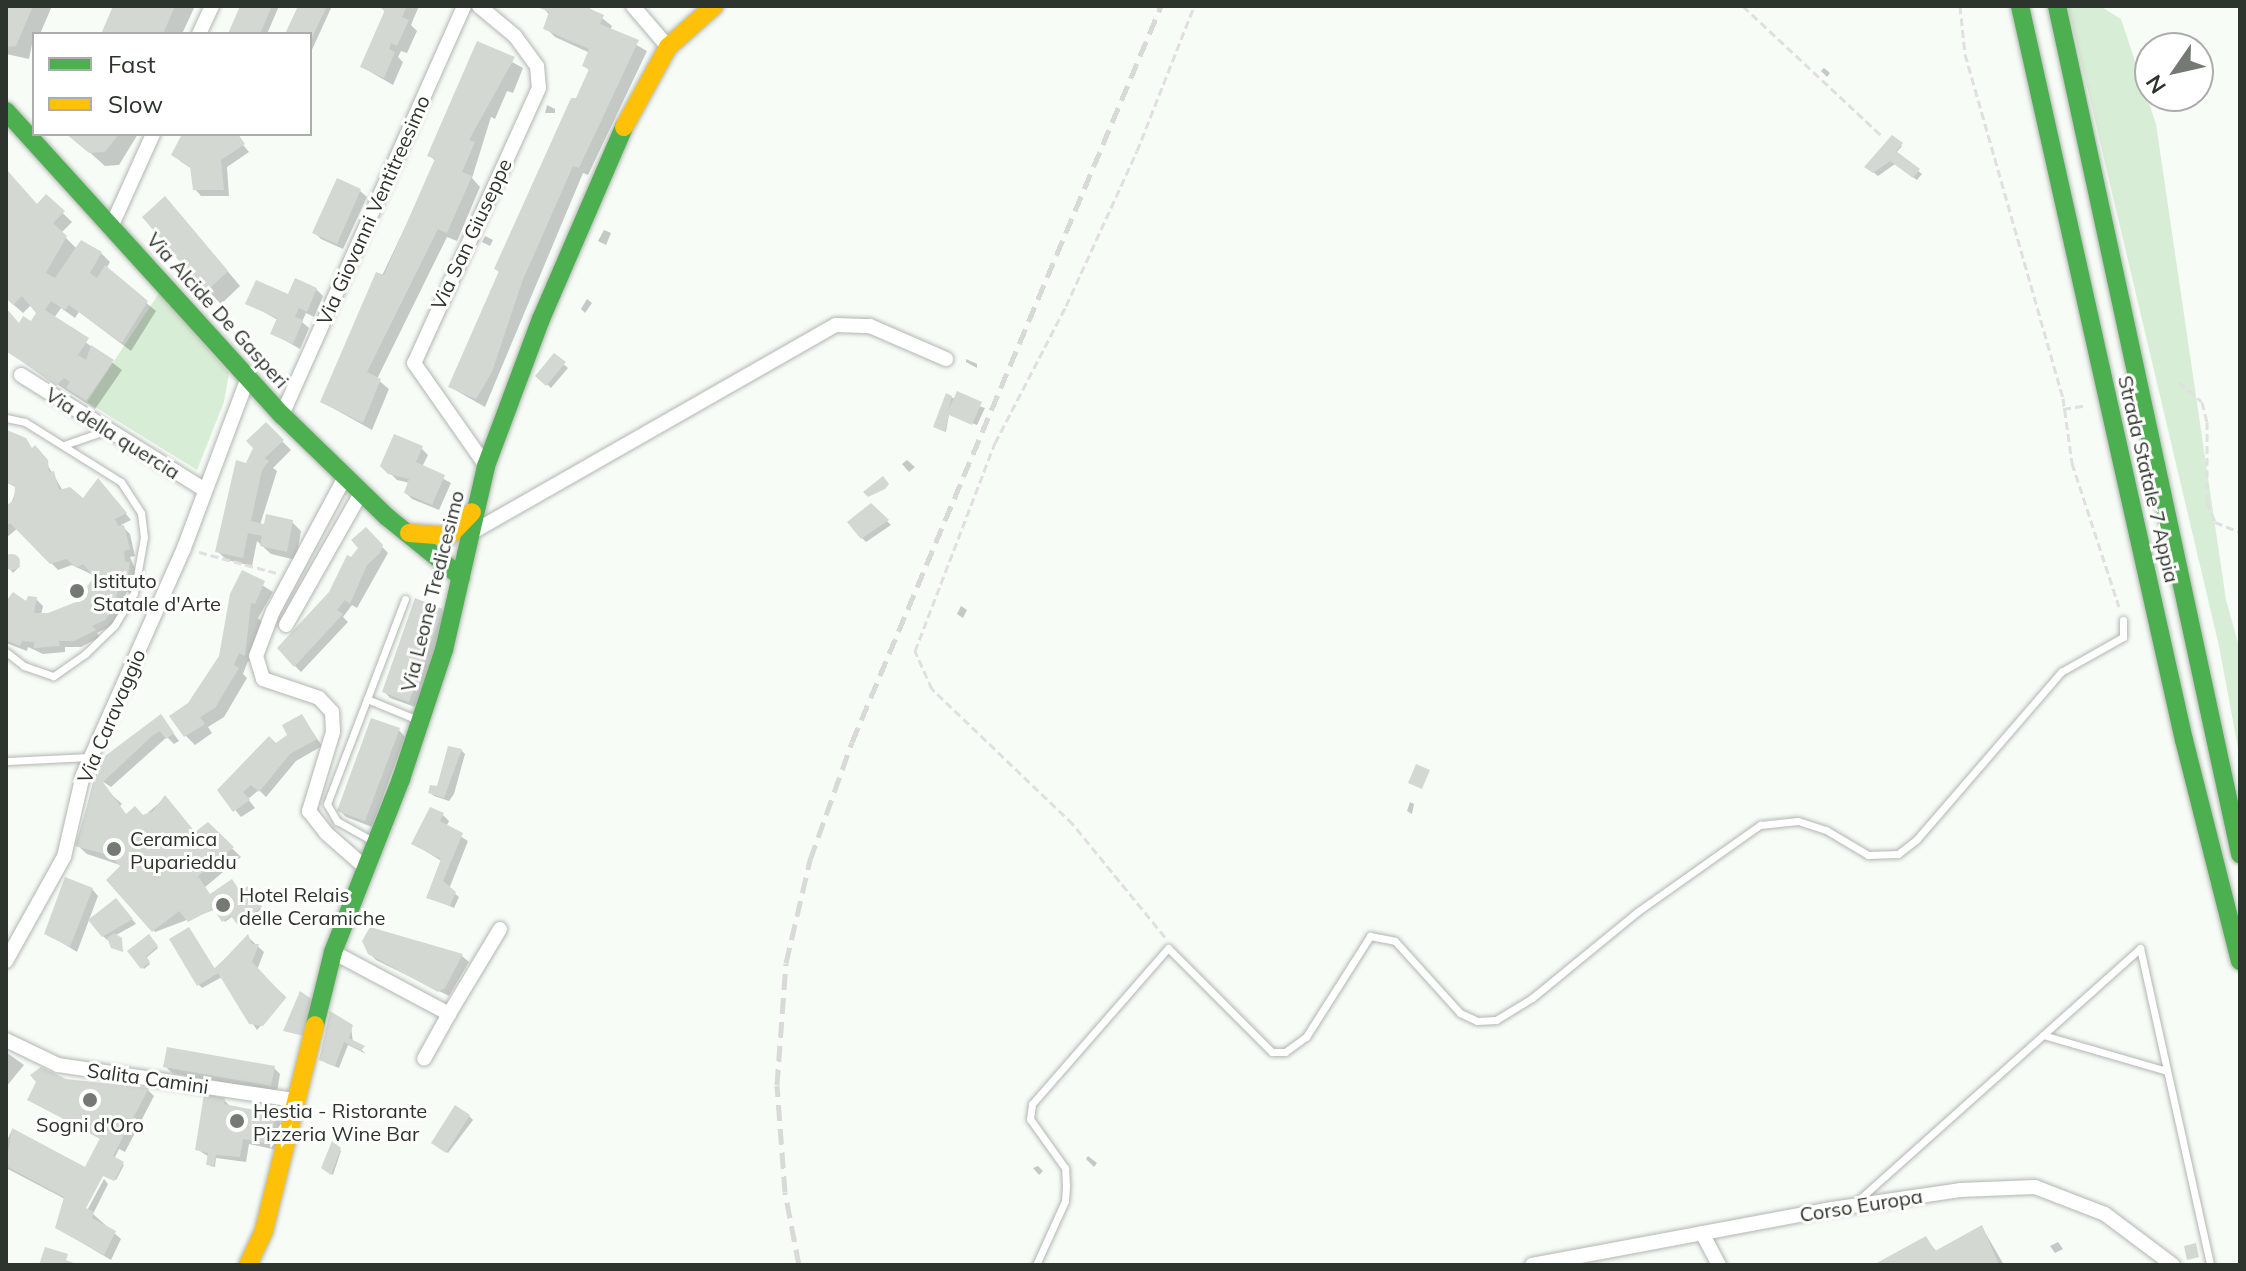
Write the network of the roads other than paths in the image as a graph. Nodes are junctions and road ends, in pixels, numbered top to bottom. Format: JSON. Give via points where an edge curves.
{"nodes":[{"id":1,"x":212,"y":6,"type":"edge"},
{"id":2,"x":464,"y":6,"type":"edge"},
{"id":3,"x":479,"y":6,"type":"edge"},
{"id":4,"x":633,"y":6,"type":"edge"},
{"id":5,"x":714,"y":6,"type":"edge"},
{"id":6,"x":2020,"y":6,"type":"edge"},
{"id":7,"x":2058,"y":12,"type":"edge"},
{"id":8,"x":200,"y":32,"type":"edge"},
{"id":9,"x":668,"y":47,"type":"junction"},
{"id":10,"x":6,"y":111,"type":"edge"},
{"id":11,"x":152,"y":136,"type":"edge"},
{"id":12,"x":112,"y":225,"type":"junction"},
{"id":13,"x":946,"y":359,"type":"dead end"},
{"id":14,"x":21,"y":375,"type":"dead end"},
{"id":15,"x":248,"y":378,"type":"junction"},
{"id":16,"x":282,"y":415,"type":"junction"},
{"id":17,"x":6,"y":418,"type":"edge"},
{"id":18,"x":109,"y":430,"type":"junction"},
{"id":19,"x":64,"y":445,"type":"junction"},
{"id":20,"x":486,"y":466,"type":"junction"},
{"id":21,"x":345,"y":477,"type":"junction"},
{"id":22,"x":205,"y":490,"type":"junction"},
{"id":23,"x":361,"y":493,"type":"junction"},
{"id":24,"x":479,"y":497,"type":"junction"},
{"id":25,"x":405,"y":532,"type":"junction"},
{"id":26,"x":471,"y":533,"type":"junction"},
{"id":27,"x":436,"y":539,"type":"junction"},
{"id":28,"x":466,"y":555,"type":"junction"},
{"id":29,"x":461,"y":577,"type":"junction"},
{"id":30,"x":405,"y":599,"type":"dead end"},
{"id":31,"x":2123,"y":620,"type":"road end"},
{"id":32,"x":286,"y":625,"type":"dead end"},
{"id":33,"x":6,"y":652,"type":"edge"},
{"id":34,"x":367,"y":699,"type":"junction"},
{"id":35,"x":420,"y":721,"type":"junction"},
{"id":36,"x":91,"y":757,"type":"junction"},
{"id":37,"x":6,"y":761,"type":"edge"},
{"id":38,"x":376,"y":842,"type":"junction"},
{"id":39,"x":2240,"y":854,"type":"edge"},
{"id":40,"x":367,"y":869,"type":"junction"},
{"id":41,"x":500,"y":929,"type":"dead end"},
{"id":42,"x":333,"y":952,"type":"junction"},
{"id":43,"x":6,"y":961,"type":"edge"},
{"id":44,"x":2240,"y":961,"type":"edge"},
{"id":45,"x":449,"y":1014,"type":"junction"},
{"id":46,"x":2043,"y":1035,"type":"junction"},
{"id":47,"x":6,"y":1040,"type":"edge"},
{"id":48,"x":424,"y":1059,"type":"dead end"},
{"id":49,"x":2167,"y":1071,"type":"junction"},
{"id":50,"x":295,"y":1100,"type":"junction"},
{"id":51,"x":1853,"y":1205,"type":"junction"},
{"id":52,"x":1702,"y":1233,"type":"junction"},
{"id":53,"x":248,"y":1265,"type":"edge"},
{"id":54,"x":1036,"y":1265,"type":"edge"},
{"id":55,"x":1532,"y":1265,"type":"edge"},
{"id":56,"x":1719,"y":1265,"type":"edge"},
{"id":57,"x":2173,"y":1265,"type":"edge"},
{"id":58,"x":2210,"y":1265,"type":"edge"}],
"edges":[{"from":1,"to":8,"type":"street"},
{"from":2,"to":16,"type":"street","name":"Via Giovanni Ventitreesimo"},
{"from":3,"to":20,"type":"street","name":"Via San Giuseppe","via":[[515,36],[537,66],[539,88],[414,363]]},
{"from":4,"to":9,"type":"street"},
{"from":5,"to":9,"type":"main road","name":"Via Leone Tredicesimo"},
{"from":6,"to":44,"type":"main road","name":"Strada Statale 7 Appia","via":[[2184,740]]},
{"from":7,"to":39,"type":"main road","name":"Strada Statale 7 Appia"},
{"from":9,"to":20,"type":"main road","name":"Via Leone Tredicesimo","via":[[642,87],[541,319]]},
{"from":10,"to":12,"type":"main road","name":"Via Alcide De Gasperi"},
{"from":11,"to":12,"type":"street"},
{"from":12,"to":15,"type":"main road","name":"Via Alcide De Gasperi"},
{"from":13,"to":26,"type":"street","via":[[870,326],[836,325]]},
{"from":14,"to":18,"type":"street","name":"Via della quercia"},
{"from":15,"to":16,"type":"main road","name":"Via Alcide De Gasperi"},
{"from":15,"to":22,"type":"street","name":"Via Caravaggio"},
{"from":16,"to":21,"type":"main road","name":"Via Alcide De Gasperi"},
{"from":17,"to":19,"type":"lane","via":[[25,422]]},
{"from":18,"to":19,"type":"lane"},
{"from":18,"to":22,"type":"street","name":"Via della quercia"},
{"from":19,"to":33,"type":"lane","via":[[121,482],[141,513],[144,537],[134,593],[115,625],[53,676],[24,666]]},
{"from":20,"to":24,"type":"main road","name":"Via Leone Tredicesimo"},
{"from":21,"to":23,"type":"main road","name":"Via Alcide De Gasperi"},
{"from":21,"to":40,"type":"street","via":[[273,611],[256,656],[263,679],[319,698],[332,712],[333,732],[309,811]]},
{"from":22,"to":36,"type":"street","name":"Via Caravaggio"},
{"from":23,"to":25,"type":"main road","name":"Via Alcide De Gasperi"},
{"from":23,"to":32,"type":"street"},
{"from":24,"to":26,"type":"main road","name":"Via Leone Tredicesimo"},
{"from":24,"to":27,"type":"main road","via":[[462,528]]},
{"from":25,"to":27,"type":"main road","name":"Via Alcide De Gasperi"},
{"from":25,"to":29,"type":"main road","name":"Via Alcide De Gasperi"},
{"from":26,"to":28,"type":"main road","name":"Via Leone Tredicesimo"},
{"from":27,"to":28,"type":"main road","name":"Via Alcide De Gasperi","via":[[456,543]]},
{"from":28,"to":29,"type":"main road","name":"Via Leone Tredicesimo"},
{"from":29,"to":35,"type":"main road","name":"Via Leone Tredicesimo"},
{"from":30,"to":34,"type":"lane"},
{"from":31,"to":54,"type":"lane","via":[[2123,637],[2061,672],[1917,839],[1898,854],[1868,855],[1826,830],[1798,821],[1760,825],[1496,1020],[1477,1021],[1460,1013],[1395,941],[1370,936],[1306,1037],[1285,1052],[1272,1052],[1168,948],[1032,1104],[1030,1119],[1065,1168],[1066,1185],[1065,1201]]},
{"from":34,"to":35,"type":"lane"},
{"from":34,"to":38,"type":"lane","via":[[327,804],[337,821]]},
{"from":35,"to":38,"type":"main road","name":"Via Leone Tredicesimo"},
{"from":36,"to":37,"type":"lane"},
{"from":36,"to":43,"type":"street","name":"Via Caravaggio","via":[[64,857]]},
{"from":38,"to":40,"type":"main road","name":"Via Leone Tredicesimo"},
{"from":40,"to":42,"type":"main road","name":"Via Leone Tredicesimo"},
{"from":41,"to":45,"type":"street"},
{"from":42,"to":45,"type":"street"},
{"from":42,"to":50,"type":"main road","name":"Via Leone Tredicesimo"},
{"from":45,"to":48,"type":"street"},
{"from":46,"to":49,"type":"lane"},
{"from":46,"to":49,"type":"lane","via":[[2140,948]]},
{"from":46,"to":51,"type":"lane"},
{"from":47,"to":50,"type":"street","name":"Salita Camini","via":[[58,1065]]},
{"from":49,"to":58,"type":"lane"},
{"from":50,"to":53,"type":"main road","name":"Via Leone Tredicesimo","via":[[264,1230]]},
{"from":51,"to":52,"type":"street","name":"Corso Europa"},
{"from":51,"to":57,"type":"street","name":"Corso Europa","via":[[1960,1190],[2035,1187],[2105,1214]]},
{"from":52,"to":55,"type":"street","name":"Corso Europa"},
{"from":52,"to":56,"type":"street"}]}
